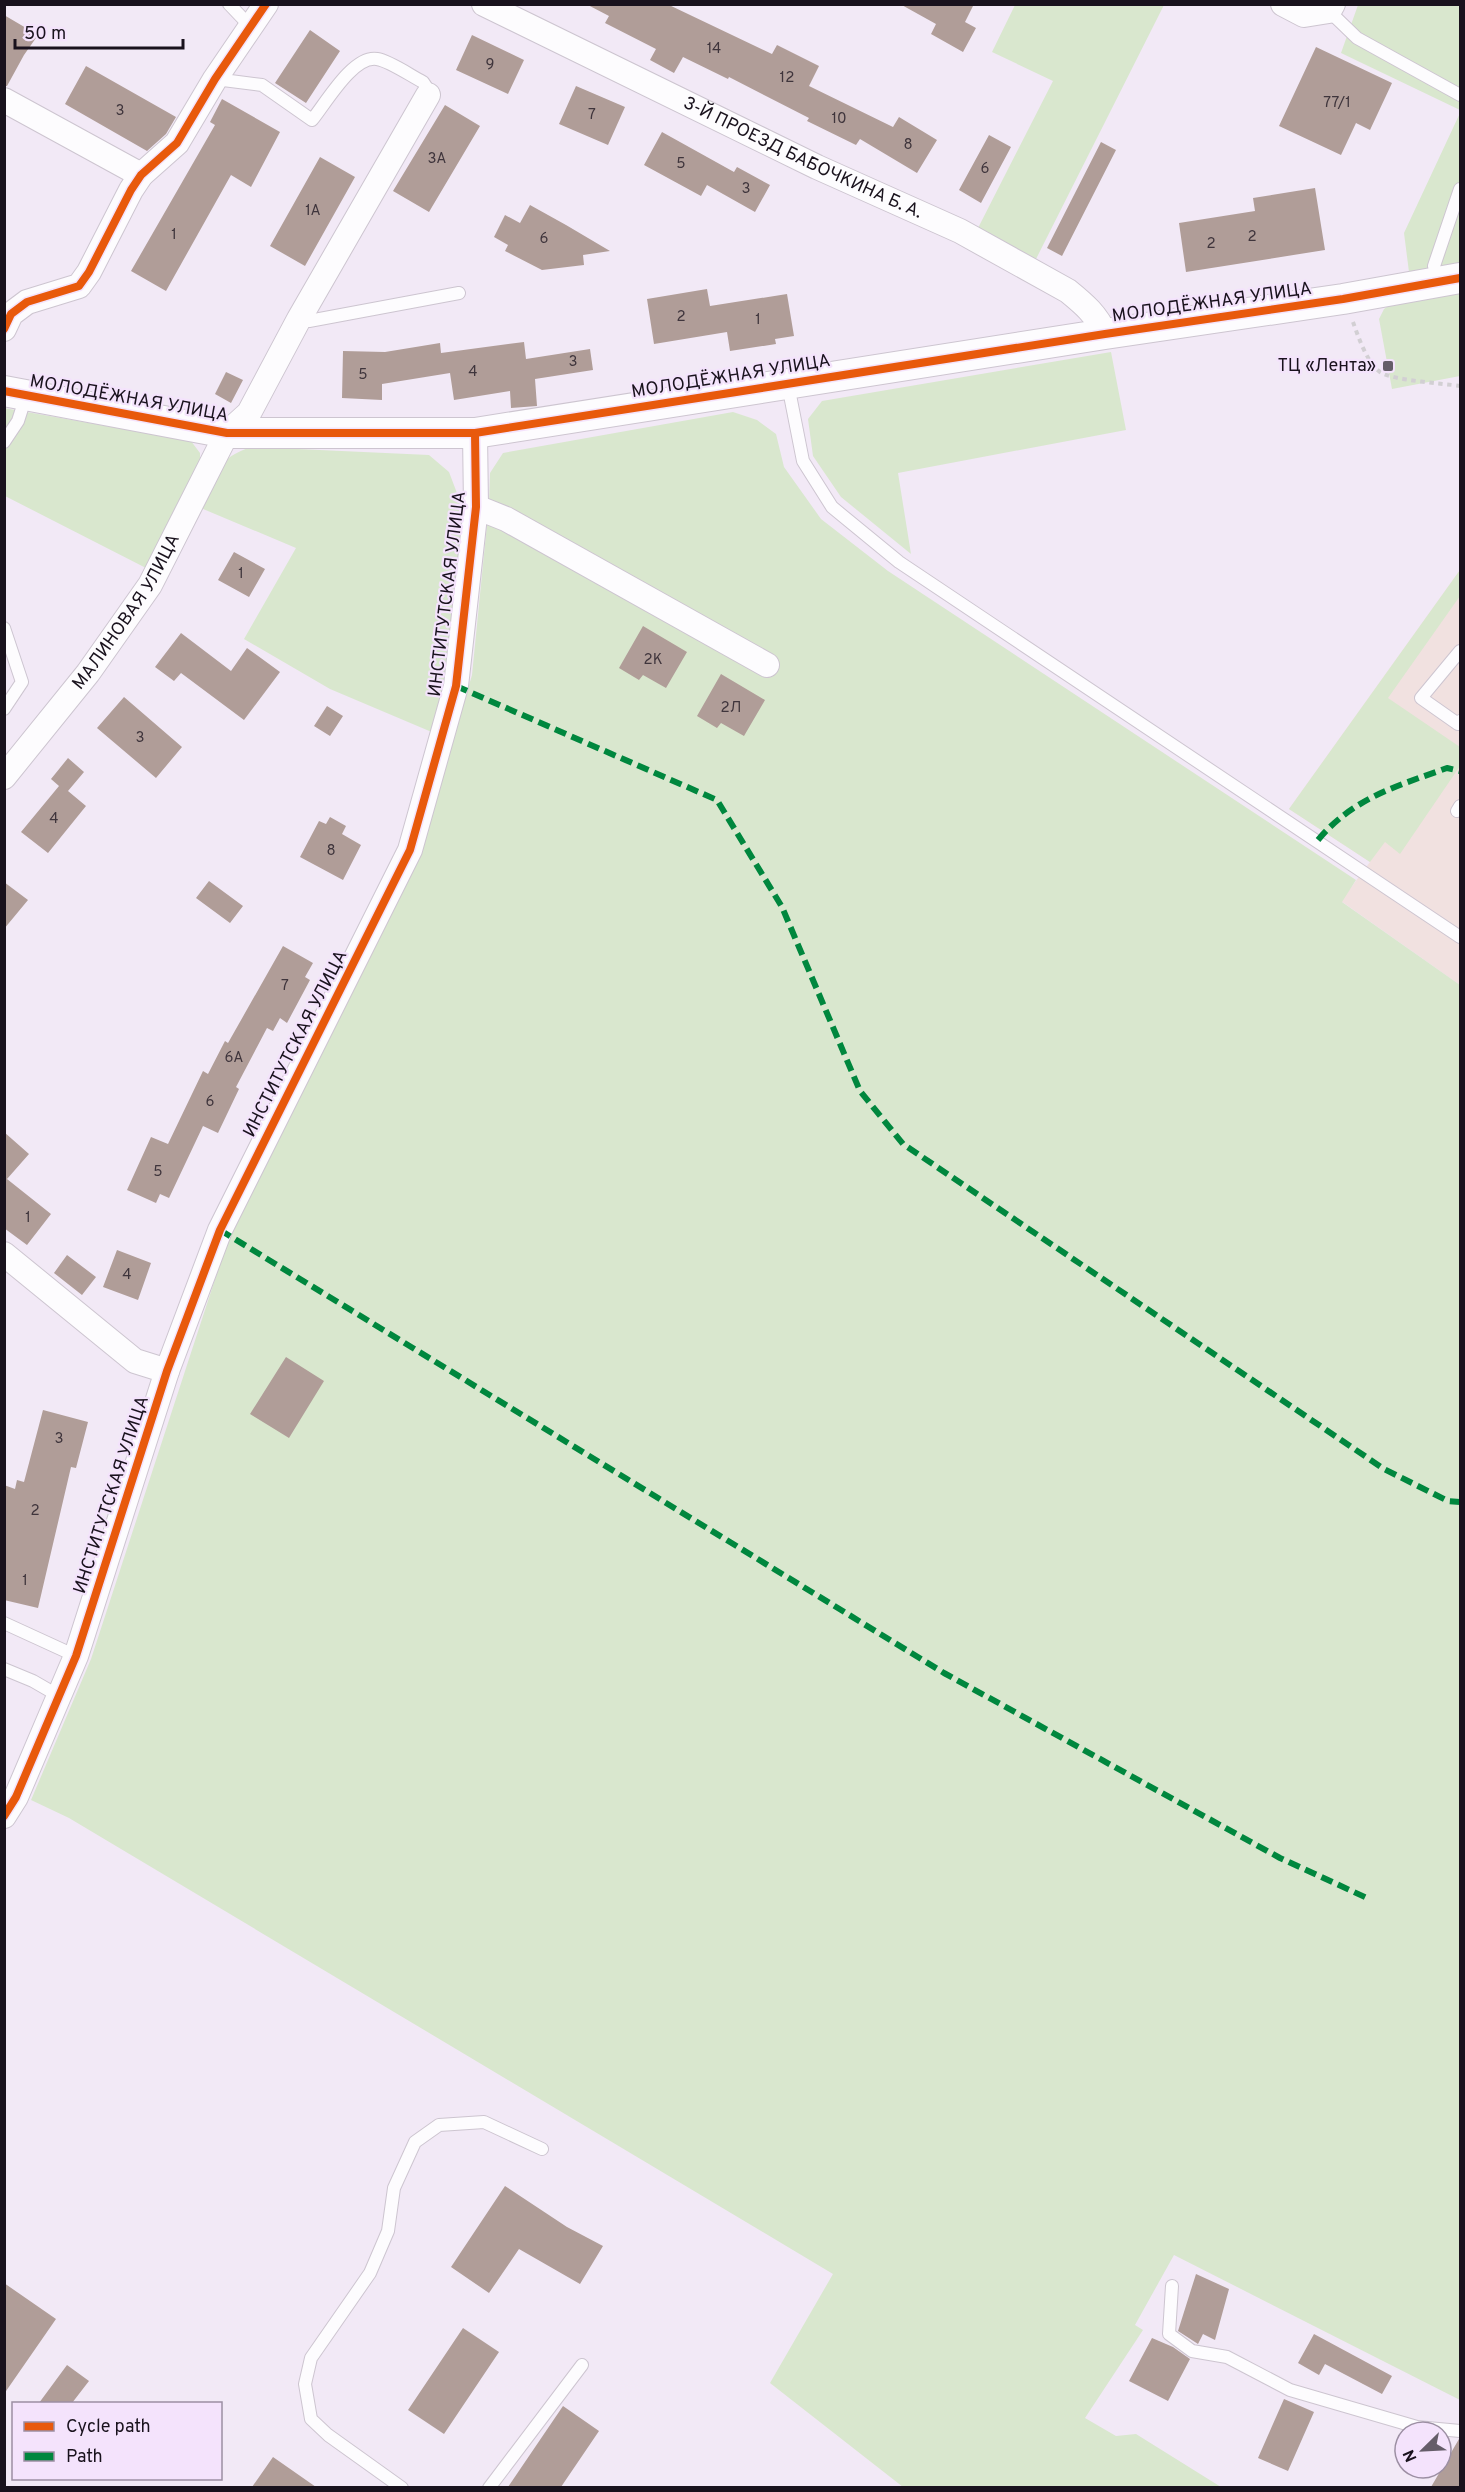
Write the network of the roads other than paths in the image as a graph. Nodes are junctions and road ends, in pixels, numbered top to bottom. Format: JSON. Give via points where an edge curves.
{"nodes":[{"id":1,"x":229,"y":4,"type":"edge"},
{"id":2,"x":266,"y":4,"type":"edge"},
{"id":3,"x":484,"y":4,"type":"edge"},
{"id":4,"x":1283,"y":4,"type":"edge"},
{"id":5,"x":1331,"y":8,"type":"edge"},
{"id":6,"x":250,"y":26,"type":"junction"},
{"id":7,"x":215,"y":79,"type":"junction"},
{"id":8,"x":428,"y":95,"type":"joint"},
{"id":9,"x":1461,"y":95,"type":"edge"},
{"id":10,"x":4,"y":100,"type":"edge"},
{"id":11,"x":141,"y":175,"type":"junction"},
{"id":12,"x":1461,"y":189,"type":"edge"},
{"id":13,"x":1449,"y":279,"type":"edge"},
{"id":14,"x":459,"y":293,"type":"dead end"},
{"id":15,"x":299,"y":320,"type":"junction"},
{"id":16,"x":4,"y":329,"type":"edge"},
{"id":17,"x":1105,"y":334,"type":"junction"},
{"id":18,"x":788,"y":383,"type":"junction"},
{"id":19,"x":15,"y":393,"type":"edge"},
{"id":20,"x":227,"y":433,"type":"junction"},
{"id":21,"x":475,"y":433,"type":"junction"},
{"id":22,"x":4,"y":442,"type":"edge"},
{"id":23,"x":477,"y":507,"type":"junction"},
{"id":24,"x":4,"y":628,"type":"edge"},
{"id":25,"x":1461,"y":651,"type":"edge"},
{"id":26,"x":767,"y":665,"type":"dead end"},
{"id":27,"x":4,"y":709,"type":"edge"},
{"id":28,"x":1461,"y":721,"type":"edge"},
{"id":29,"x":4,"y":777,"type":"edge"},
{"id":30,"x":1461,"y":937,"type":"edge"},
{"id":31,"x":4,"y":1254,"type":"edge"},
{"id":32,"x":167,"y":1371,"type":"junction"},
{"id":33,"x":4,"y":1623,"type":"edge"},
{"id":34,"x":76,"y":1656,"type":"junction"},
{"id":35,"x":4,"y":1669,"type":"edge"},
{"id":36,"x":59,"y":1696,"type":"junction"},
{"id":37,"x":4,"y":1816,"type":"edge"},
{"id":38,"x":542,"y":2149,"type":"dead end"},
{"id":39,"x":1172,"y":2286,"type":"dead end"},
{"id":40,"x":582,"y":2365,"type":"dead end"},
{"id":41,"x":1461,"y":2432,"type":"edge"},
{"id":42,"x":402,"y":2487,"type":"edge"},
{"id":43,"x":489,"y":2487,"type":"edge"}],
"edges":[{"from":1,"to":6,"type":"lane"},
{"from":2,"to":6,"type":"street"},
{"from":3,"to":17,"type":"street","name":"3-Й ПРОЕЗД БАБОЧКИНА Б. А.","via":[[817,167],[960,231],[1068,291],[1098,319]]},
{"from":4,"to":5,"type":"street","via":[[1304,15]]},
{"from":5,"to":9,"type":"lane","via":[[1358,38]]},
{"from":6,"to":7,"type":"street"},
{"from":7,"to":8,"type":"lane","via":[[262,85],[312,120],[354,66],[364,61],[378,59],[423,82]]},
{"from":7,"to":11,"type":"street","via":[[177,143]]},
{"from":8,"to":15,"type":"street","name":"МОЛОДЁЖНАЯ УЛИЦА"},
{"from":10,"to":11,"type":"street"},
{"from":11,"to":16,"type":"street","via":[[79,286],[27,302],[11,314]]},
{"from":12,"to":13,"type":"lane","via":[[1434,266]]},
{"from":13,"to":17,"type":"street","name":"МОЛОДЁЖНАЯ УЛИЦА","via":[[1343,299]]},
{"from":14,"to":15,"type":"lane"},
{"from":15,"to":20,"type":"street","name":"МОЛОДЁЖНАЯ УЛИЦА","via":[[249,413]]},
{"from":17,"to":18,"type":"street","name":"МОЛОДЁЖНАЯ УЛИЦА"},
{"from":18,"to":21,"type":"street","name":"МОЛОДЁЖНАЯ УЛИЦА"},
{"from":18,"to":30,"type":"lane","via":[[803,461],[832,507],[899,562]]},
{"from":19,"to":20,"type":"street","name":"МОЛОДЁЖНАЯ УЛИЦА"},
{"from":19,"to":22,"type":"lane","via":[[18,421]]},
{"from":20,"to":21,"type":"street","name":"МОЛОДЁЖНАЯ УЛИЦА"},
{"from":20,"to":29,"type":"street","name":"МАЛИНОВАЯ УЛИЦА","via":[[150,585],[88,673]]},
{"from":21,"to":23,"type":"street","name":"ИНСТИТУТСКАЯ УЛИЦА"},
{"from":23,"to":26,"type":"street","via":[[506,519]]},
{"from":23,"to":32,"type":"street","name":"ИНСТИТУТСКАЯ УЛИЦА","via":[[456,686],[410,850],[220,1230]]},
{"from":24,"to":27,"type":"lane","via":[[22,682]]},
{"from":25,"to":28,"type":"lane","via":[[1421,698],[1458,724]]},
{"from":31,"to":32,"type":"street","via":[[135,1361]]},
{"from":32,"to":34,"type":"street","name":"ИНСТИТУТСКАЯ УЛИЦА"},
{"from":33,"to":34,"type":"lane"},
{"from":34,"to":36,"type":"street","name":"ИНСТИТУТСКАЯ УЛИЦА"},
{"from":35,"to":36,"type":"lane"},
{"from":36,"to":37,"type":"street","name":"ИНСТИТУТСКАЯ УЛИЦА"},
{"from":38,"to":42,"type":"lane","via":[[484,2122],[439,2125],[415,2142],[394,2188],[388,2231],[370,2273],[311,2358],[306,2384],[311,2419]]},
{"from":39,"to":41,"type":"lane","via":[[1169,2334],[1192,2351],[1227,2357],[1290,2390],[1417,2427]]},
{"from":40,"to":43,"type":"lane"}]}
